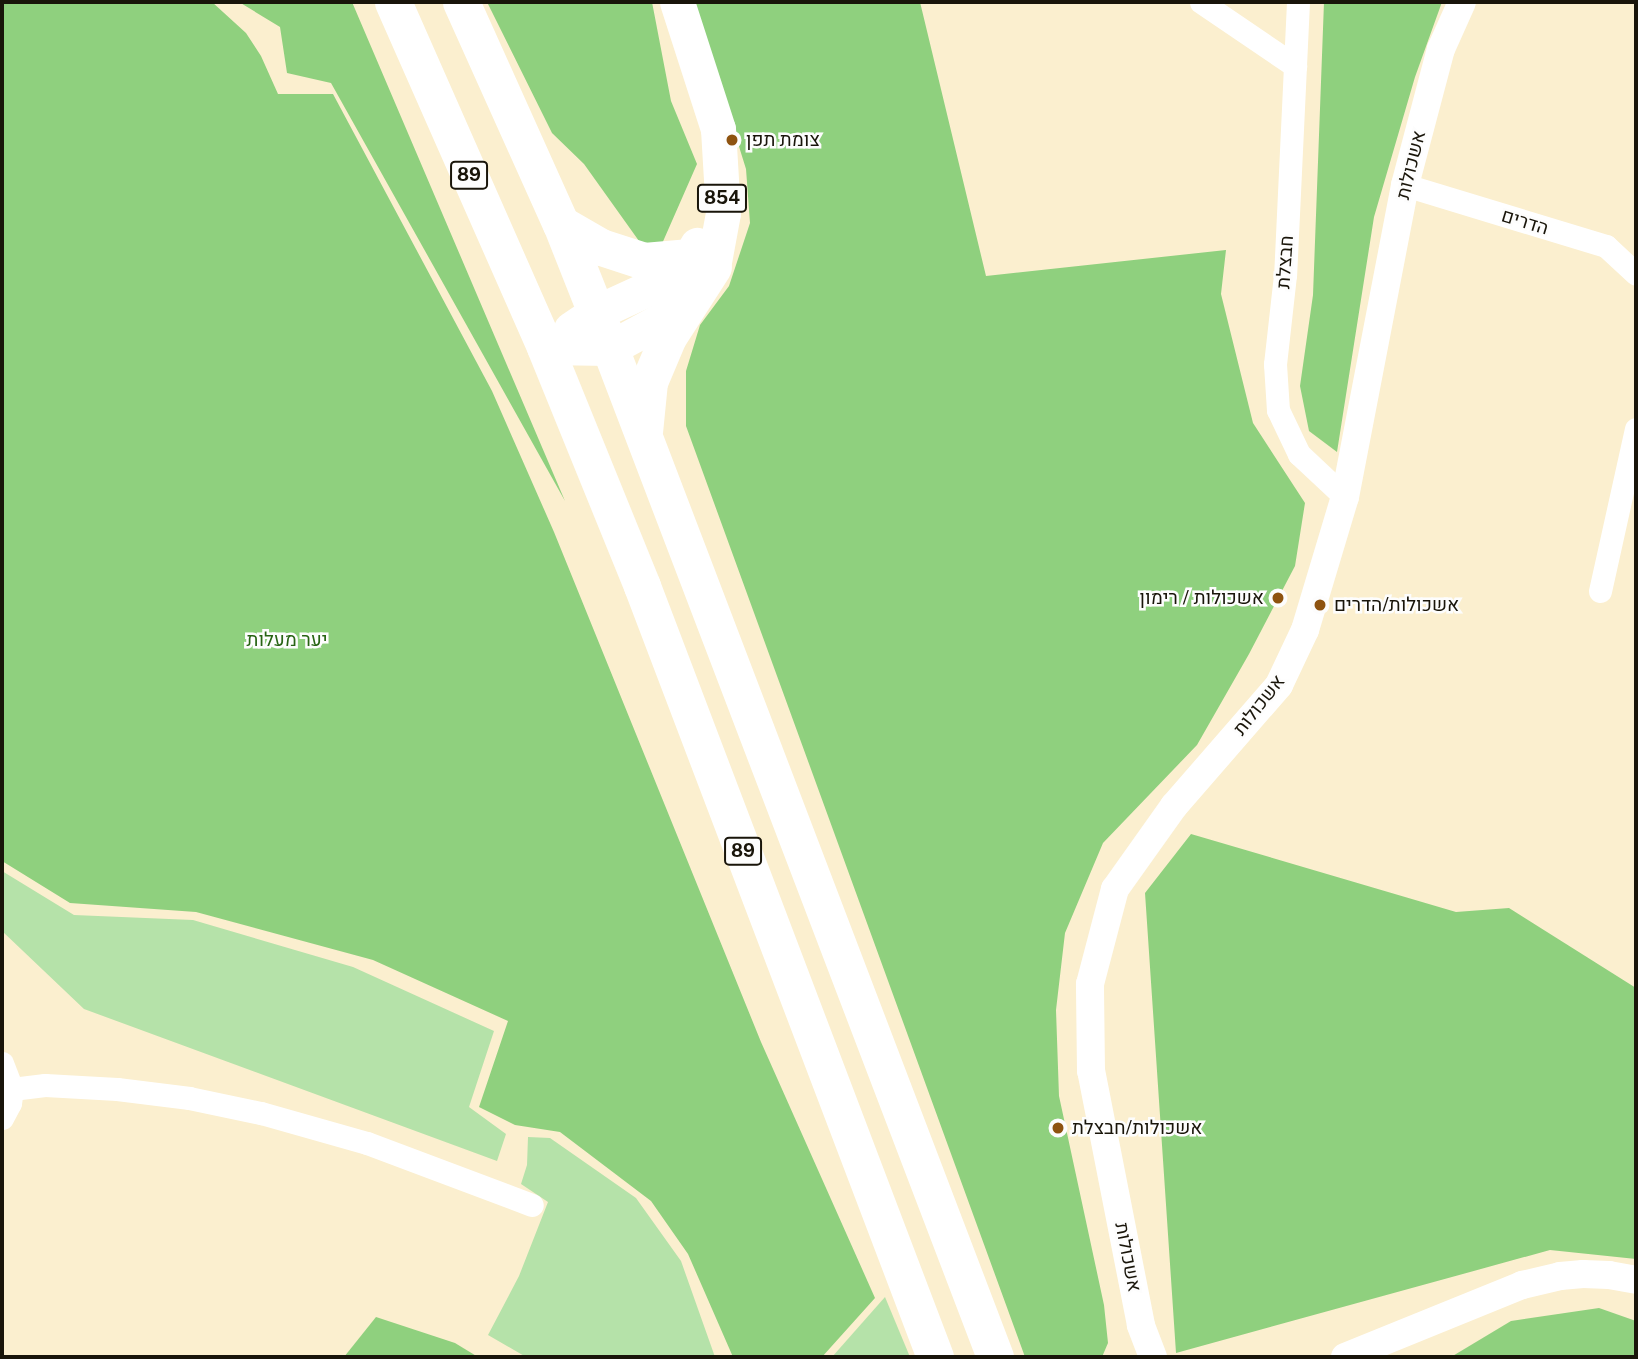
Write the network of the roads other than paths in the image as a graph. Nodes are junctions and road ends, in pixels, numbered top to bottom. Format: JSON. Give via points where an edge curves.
{"nodes":[{"id":1,"x":393,"y":2,"type":"edge"},
{"id":2,"x":461,"y":2,"type":"edge"},
{"id":3,"x":677,"y":2,"type":"edge"},
{"id":4,"x":1201,"y":2,"type":"edge"},
{"id":5,"x":1298,"y":2,"type":"edge"},
{"id":6,"x":1462,"y":2,"type":"edge"},
{"id":7,"x":1295,"y":66,"type":"junction"},
{"id":8,"x":1405,"y":186,"type":"junction"},
{"id":9,"x":561,"y":224,"type":"junction"},
{"id":10,"x":701,"y":262,"type":"junction"},
{"id":11,"x":1636,"y":274,"type":"edge"},
{"id":12,"x":595,"y":313,"type":"junction"},
{"id":13,"x":545,"y":347,"type":"junction"},
{"id":14,"x":610,"y":348,"type":"junction"},
{"id":15,"x":1636,"y":429,"type":"edge"},
{"id":16,"x":643,"y":436,"type":"junction"},
{"id":17,"x":1345,"y":496,"type":"junction"},
{"id":18,"x":1600,"y":591,"type":"dead end"},
{"id":19,"x":2,"y":1063,"type":"edge"},
{"id":20,"x":12,"y":1089,"type":"junction"},
{"id":21,"x":2,"y":1118,"type":"edge"},
{"id":22,"x":532,"y":1205,"type":"dead end"},
{"id":23,"x":1636,"y":1280,"type":"edge"},
{"id":24,"x":1147,"y":1352,"type":"edge"},
{"id":25,"x":935,"y":1357,"type":"edge"},
{"id":26,"x":995,"y":1357,"type":"edge"},
{"id":27,"x":1345,"y":1357,"type":"edge"}],
"edges":[{"from":1,"to":13,"type":"highway","number":"89"},
{"from":2,"to":9,"type":"highway"},
{"from":3,"to":10,"type":"main road","number":"854","via":[[718,129]]},
{"from":4,"to":7,"type":"street"},
{"from":5,"to":7,"type":"street","name":"חבצלת"},
{"from":6,"to":8,"type":"street","name":"אשכולות","via":[[1441,49]]},
{"from":7,"to":17,"type":"street","name":"חבצלת","via":[[1286,275],[1275,364],[1278,410],[1299,454]]},
{"from":8,"to":11,"type":"street","name":"הדרים","via":[[1606,246]]},
{"from":8,"to":17,"type":"street","name":"אשכולות"},
{"from":9,"to":10,"type":"highway","via":[[601,247],[644,261]]},
{"from":9,"to":12,"type":"highway"},
{"from":10,"to":12,"type":"main road","number":"854"},
{"from":10,"to":14,"type":"main road","number":"854","via":[[689,300]]},
{"from":10,"to":16,"type":"highway","via":[[649,382]]},
{"from":12,"to":13,"type":"main road","number":"854"},
{"from":12,"to":14,"type":"highway"},
{"from":13,"to":14,"type":"main road","number":"854"},
{"from":13,"to":25,"type":"highway","number":"89","via":[[642,586]]},
{"from":14,"to":16,"type":"highway"},
{"from":15,"to":18,"type":"street"},
{"from":16,"to":26,"type":"highway"},
{"from":17,"to":24,"type":"street","name":"אשכולות","via":[[1305,630],[1279,685],[1174,806],[1115,889],[1090,984],[1091,1071]]},
{"from":19,"to":20,"type":"street"},
{"from":20,"to":21,"type":"street"},
{"from":20,"to":22,"type":"street","via":[[45,1085],[117,1089],[261,1113],[367,1143]]},
{"from":23,"to":27,"type":"street","via":[[1583,1274],[1522,1285]]}]}
